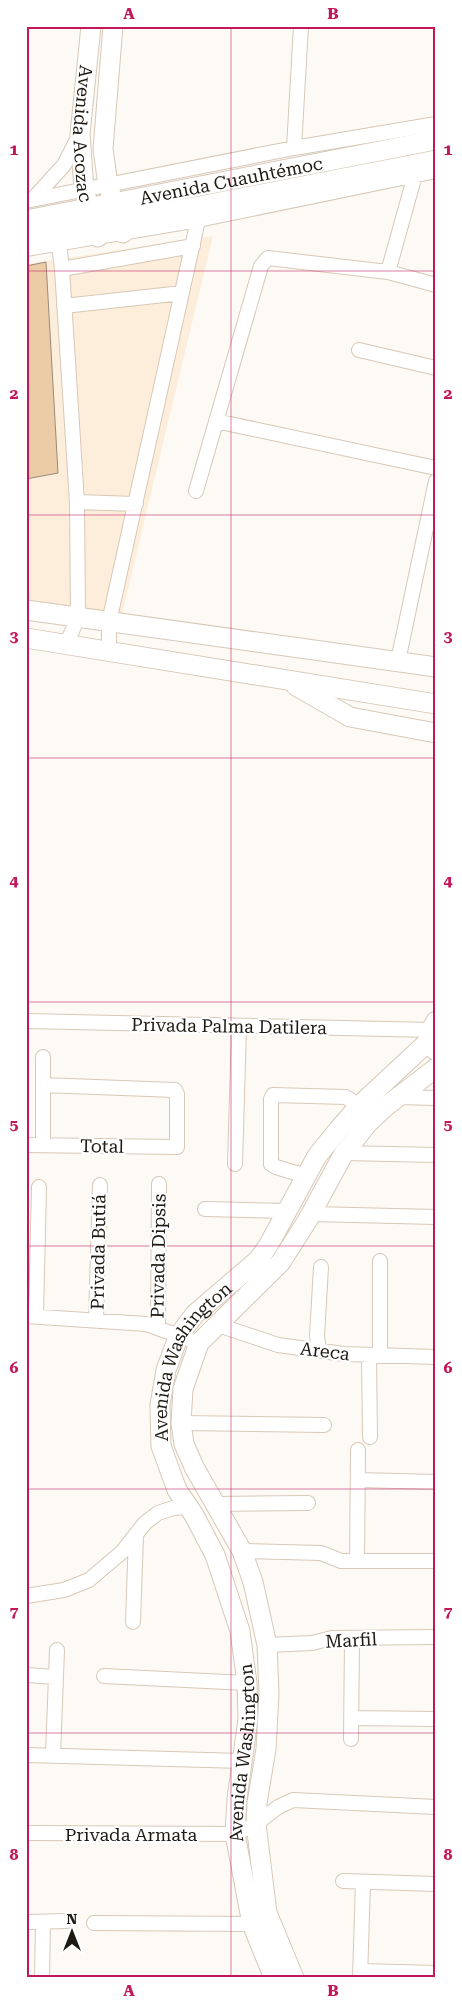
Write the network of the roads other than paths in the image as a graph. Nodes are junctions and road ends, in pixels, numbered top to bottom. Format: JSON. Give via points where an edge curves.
{"nodes":[{"id":1,"x":91,"y":26,"type":"edge"},
{"id":2,"x":113,"y":26,"type":"edge"},
{"id":3,"x":301,"y":26,"type":"edge"},
{"id":4,"x":436,"y":124,"type":"edge"},
{"id":5,"x":80,"y":134,"type":"junction"},
{"id":6,"x":436,"y":140,"type":"edge"},
{"id":7,"x":294,"y":148,"type":"junction"},
{"id":8,"x":436,"y":160,"type":"edge"},
{"id":9,"x":436,"y":172,"type":"edge"},
{"id":10,"x":415,"y":175,"type":"junction"},
{"id":11,"x":84,"y":190,"type":"junction"},
{"id":12,"x":30,"y":200,"type":"edge"},
{"id":13,"x":116,"y":210,"type":"junction"},
{"id":14,"x":26,"y":220,"type":"edge"},
{"id":15,"x":198,"y":220,"type":"junction"},
{"id":16,"x":93,"y":223,"type":"junction"},
{"id":17,"x":26,"y":234,"type":"edge"},
{"id":18,"x":58,"y":244,"type":"junction"},
{"id":19,"x":193,"y":246,"type":"junction"},
{"id":20,"x":26,"y":249,"type":"edge"},
{"id":21,"x":62,"y":269,"type":"junction"},
{"id":22,"x":388,"y":272,"type":"junction"},
{"id":23,"x":436,"y":285,"type":"edge"},
{"id":24,"x":182,"y":293,"type":"junction"},
{"id":25,"x":64,"y":306,"type":"junction"},
{"id":26,"x":359,"y":350,"type":"dead end"},
{"id":27,"x":436,"y":368,"type":"edge"},
{"id":28,"x":216,"y":421,"type":"junction"},
{"id":29,"x":436,"y":468,"type":"edge"},
{"id":30,"x":436,"y":480,"type":"edge"},
{"id":31,"x":196,"y":491,"type":"dead end"},
{"id":32,"x":77,"y":502,"type":"junction"},
{"id":33,"x":136,"y":504,"type":"junction"},
{"id":34,"x":26,"y":610,"type":"edge"},
{"id":35,"x":78,"y":617,"type":"junction"},
{"id":36,"x":110,"y":622,"type":"junction"},
{"id":37,"x":26,"y":638,"type":"edge"},
{"id":38,"x":67,"y":644,"type":"junction"},
{"id":39,"x":109,"y":650,"type":"junction"},
{"id":40,"x":398,"y":661,"type":"junction"},
{"id":41,"x":436,"y":667,"type":"edge"},
{"id":42,"x":284,"y":680,"type":"junction"},
{"id":43,"x":436,"y":704,"type":"edge"},
{"id":44,"x":436,"y":733,"type":"edge"},
{"id":45,"x":26,"y":1021,"type":"edge"},
{"id":46,"x":239,"y":1027,"type":"junction"},
{"id":47,"x":433,"y":1035,"type":"edge"},
{"id":48,"x":43,"y":1058,"type":"dead end"},
{"id":49,"x":436,"y":1068,"type":"edge"},
{"id":50,"x":43,"y":1085,"type":"junction"},
{"id":51,"x":397,"y":1097,"type":"junction"},
{"id":52,"x":436,"y":1098,"type":"edge"},
{"id":53,"x":359,"y":1106,"type":"junction"},
{"id":54,"x":26,"y":1145,"type":"edge"},
{"id":55,"x":43,"y":1145,"type":"junction"},
{"id":56,"x":344,"y":1153,"type":"junction"},
{"id":57,"x":436,"y":1155,"type":"edge"},
{"id":58,"x":235,"y":1164,"type":"dead end"},
{"id":59,"x":306,"y":1176,"type":"junction"},
{"id":60,"x":159,"y":1184,"type":"dead end"},
{"id":61,"x":100,"y":1185,"type":"dead end"},
{"id":62,"x":39,"y":1187,"type":"dead end"},
{"id":63,"x":204,"y":1209,"type":"dead end"},
{"id":64,"x":287,"y":1211,"type":"junction"},
{"id":65,"x":312,"y":1214,"type":"junction"},
{"id":66,"x":436,"y":1217,"type":"edge"},
{"id":67,"x":380,"y":1261,"type":"dead end"},
{"id":68,"x":320,"y":1267,"type":"dead end"},
{"id":69,"x":31,"y":1316,"type":"edge"},
{"id":70,"x":96,"y":1320,"type":"junction"},
{"id":71,"x":218,"y":1325,"type":"junction"},
{"id":72,"x":158,"y":1328,"type":"junction"},
{"id":73,"x":179,"y":1335,"type":"junction"},
{"id":74,"x":200,"y":1343,"type":"junction"},
{"id":75,"x":319,"y":1350,"type":"junction"},
{"id":76,"x":374,"y":1355,"type":"junction"},
{"id":77,"x":436,"y":1357,"type":"edge"},
{"id":78,"x":181,"y":1423,"type":"junction"},
{"id":79,"x":324,"y":1425,"type":"dead end"},
{"id":80,"x":370,"y":1437,"type":"dead end"},
{"id":81,"x":358,"y":1450,"type":"dead end"},
{"id":82,"x":358,"y":1480,"type":"junction"},
{"id":83,"x":436,"y":1482,"type":"edge"},
{"id":84,"x":216,"y":1504,"type":"junction"},
{"id":85,"x":308,"y":1504,"type":"dead end"},
{"id":86,"x":188,"y":1507,"type":"junction"},
{"id":87,"x":136,"y":1535,"type":"junction"},
{"id":88,"x":242,"y":1551,"type":"junction"},
{"id":89,"x":357,"y":1560,"type":"junction"},
{"id":90,"x":436,"y":1561,"type":"edge"},
{"id":91,"x":26,"y":1596,"type":"edge"},
{"id":92,"x":133,"y":1622,"type":"dead end"},
{"id":93,"x":436,"y":1637,"type":"edge"},
{"id":94,"x":352,"y":1639,"type":"junction"},
{"id":95,"x":267,"y":1645,"type":"junction"},
{"id":96,"x":57,"y":1650,"type":"dead end"},
{"id":97,"x":26,"y":1675,"type":"edge"},
{"id":98,"x":104,"y":1676,"type":"dead end"},
{"id":99,"x":56,"y":1677,"type":"junction"},
{"id":100,"x":247,"y":1683,"type":"junction"},
{"id":101,"x":352,"y":1718,"type":"junction"},
{"id":102,"x":436,"y":1719,"type":"edge"},
{"id":103,"x":350,"y":1740,"type":"dead end"},
{"id":104,"x":26,"y":1755,"type":"edge"},
{"id":105,"x":59,"y":1755,"type":"junction"},
{"id":106,"x":243,"y":1761,"type":"junction"},
{"id":107,"x":436,"y":1807,"type":"edge"},
{"id":108,"x":256,"y":1824,"type":"junction"},
{"id":109,"x":26,"y":1834,"type":"edge"},
{"id":110,"x":235,"y":1834,"type":"junction"},
{"id":111,"x":343,"y":1881,"type":"dead end"},
{"id":112,"x":363,"y":1882,"type":"junction"},
{"id":113,"x":436,"y":1884,"type":"edge"},
{"id":114,"x":67,"y":1921,"type":"dead end"},
{"id":115,"x":26,"y":1922,"type":"edge"},
{"id":116,"x":43,"y":1922,"type":"junction"},
{"id":117,"x":94,"y":1922,"type":"dead end"},
{"id":118,"x":252,"y":1924,"type":"junction"},
{"id":119,"x":436,"y":1973,"type":"edge"},
{"id":120,"x":360,"y":1974,"type":"edge"},
{"id":121,"x":42,"y":1978,"type":"edge"},
{"id":122,"x":274,"y":1978,"type":"edge"},
{"id":123,"x":294,"y":1978,"type":"edge"}],
"edges":[{"from":1,"to":5,"type":"main road","name":"Avenida Acozac"},
{"from":2,"to":13,"type":"main road","name":"Avenida Acozac","via":[[103,149]]},
{"from":3,"to":7,"type":"street"},
{"from":4,"to":7,"type":"street","name":"Avenida Cuauhtémoc"},
{"from":5,"to":11,"type":"main road","name":"Avenida Acozac"},
{"from":5,"to":12,"type":"street","via":[[64,165]]},
{"from":6,"to":13,"type":"main road","name":"Avenida Cuauhtémoc"},
{"from":7,"to":13,"type":"street","name":"Avenida Cuauhtémoc"},
{"from":8,"to":13,"type":"main road","name":"Avenida Cuauhtémoc","via":[[194,207]]},
{"from":9,"to":10,"type":"street"},
{"from":10,"to":15,"type":"street"},
{"from":10,"to":22,"type":"street"},
{"from":11,"to":12,"type":"street","name":"Avenida Cuauhtémoc"},
{"from":11,"to":13,"type":"street","name":"Avenida Cuauhtémoc"},
{"from":11,"to":16,"type":"main road","name":"Avenida Acozac"},
{"from":13,"to":15,"type":"street"},
{"from":13,"to":16,"type":"main road","name":"Avenida Cuauhtémoc"},
{"from":13,"to":16,"type":"street"},
{"from":14,"to":16,"type":"main road","name":"Avenida Cuauhtémoc"},
{"from":15,"to":19,"type":"street"},
{"from":16,"to":17,"type":"main road","name":"Avenida Cuauhtémoc"},
{"from":16,"to":18,"type":"street"},
{"from":18,"to":20,"type":"street"},
{"from":18,"to":21,"type":"street"},
{"from":19,"to":21,"type":"street"},
{"from":19,"to":24,"type":"street"},
{"from":21,"to":25,"type":"street"},
{"from":22,"to":23,"type":"street"},
{"from":22,"to":28,"type":"street","via":[[268,258],[260,266]]},
{"from":24,"to":25,"type":"street"},
{"from":24,"to":33,"type":"street"},
{"from":25,"to":32,"type":"street"},
{"from":26,"to":27,"type":"street"},
{"from":28,"to":29,"type":"street"},
{"from":28,"to":31,"type":"street"},
{"from":30,"to":40,"type":"street"},
{"from":32,"to":33,"type":"street"},
{"from":32,"to":35,"type":"street"},
{"from":33,"to":36,"type":"street"},
{"from":34,"to":35,"type":"main road"},
{"from":35,"to":36,"type":"main road"},
{"from":35,"to":38,"type":"street"},
{"from":36,"to":39,"type":"street"},
{"from":36,"to":40,"type":"main road"},
{"from":37,"to":38,"type":"main road"},
{"from":38,"to":39,"type":"main road"},
{"from":39,"to":42,"type":"main road"},
{"from":40,"to":41,"type":"main road"},
{"from":42,"to":43,"type":"main road"},
{"from":42,"to":44,"type":"main road","via":[[350,717]]},
{"from":45,"to":46,"type":"street","name":"Privada Palma Datilera"},
{"from":46,"to":47,"type":"street","name":"Privada Palma Datilera"},
{"from":46,"to":58,"type":"street"},
{"from":47,"to":53,"type":"main road","name":"Avenida Washington"},
{"from":48,"to":50,"type":"street"},
{"from":49,"to":51,"type":"main road","name":"Avenida Washington"},
{"from":50,"to":55,"type":"street"},
{"from":50,"to":55,"type":"street","name":"Total","via":[[175,1090],[182,1150]]},
{"from":51,"to":52,"type":"street"},
{"from":51,"to":56,"type":"main road","name":"Avenida Washington","via":[[368,1123]]},
{"from":53,"to":59,"type":"main road","name":"Avenida Washington","via":[[317,1156]]},
{"from":53,"to":59,"type":"street","via":[[346,1097],[273,1095],[271,1164]]},
{"from":54,"to":55,"type":"street","name":"Total"},
{"from":56,"to":57,"type":"street"},
{"from":56,"to":65,"type":"main road","name":"Avenida Washington"},
{"from":59,"to":64,"type":"main road","name":"Avenida Washington"},
{"from":60,"to":72,"type":"street","name":"Privada Dipsis"},
{"from":61,"to":70,"type":"street","name":"Privada Butiá"},
{"from":62,"to":69,"type":"street"},
{"from":63,"to":64,"type":"street"},
{"from":64,"to":73,"type":"main road","name":"Avenida Washington","via":[[258,1260],[195,1314]]},
{"from":65,"to":66,"type":"street"},
{"from":65,"to":71,"type":"main road","name":"Avenida Washington","via":[[281,1262]]},
{"from":67,"to":76,"type":"street"},
{"from":68,"to":75,"type":"street"},
{"from":69,"to":70,"type":"street"},
{"from":70,"to":72,"type":"street"},
{"from":71,"to":74,"type":"main road","name":"Avenida Washington"},
{"from":71,"to":75,"type":"street","name":"Areca","via":[[278,1345]]},
{"from":72,"to":73,"type":"street"},
{"from":73,"to":74,"type":"street"},
{"from":73,"to":86,"type":"main road","name":"Avenida Washington","via":[[166,1370],[160,1405],[161,1446],[176,1490]]},
{"from":74,"to":78,"type":"main road","name":"Avenida Washington","via":[[183,1389]]},
{"from":75,"to":76,"type":"street","name":"Areca"},
{"from":76,"to":77,"type":"street","name":"Areca"},
{"from":76,"to":80,"type":"street"},
{"from":78,"to":79,"type":"street"},
{"from":78,"to":84,"type":"main road","name":"Avenida Washington","via":[[184,1444]]},
{"from":81,"to":82,"type":"street"},
{"from":82,"to":83,"type":"street"},
{"from":82,"to":89,"type":"street"},
{"from":84,"to":85,"type":"street"},
{"from":84,"to":88,"type":"main road","name":"Avenida Washington"},
{"from":86,"to":87,"type":"street","via":[[158,1513],[145,1522]]},
{"from":86,"to":100,"type":"main road","name":"Avenida Washington","via":[[215,1555],[226,1586],[240,1631]]},
{"from":87,"to":91,"type":"street","via":[[122,1552],[89,1580],[64,1590]]},
{"from":87,"to":92,"type":"street"},
{"from":88,"to":89,"type":"street","via":[[320,1553],[341,1561]]},
{"from":88,"to":95,"type":"main road","name":"Avenida Washington","via":[[253,1582]]},
{"from":89,"to":90,"type":"street"},
{"from":93,"to":94,"type":"street","name":"Marfil"},
{"from":94,"to":95,"type":"street","name":"Marfil"},
{"from":94,"to":101,"type":"street"},
{"from":95,"to":108,"type":"main road","name":"Avenida Washington","via":[[267,1730]]},
{"from":96,"to":99,"type":"street"},
{"from":97,"to":99,"type":"street"},
{"from":98,"to":100,"type":"street"},
{"from":99,"to":105,"type":"street"},
{"from":100,"to":106,"type":"main road","name":"Avenida Washington","via":[[248,1719]]},
{"from":101,"to":102,"type":"street"},
{"from":101,"to":103,"type":"street"},
{"from":104,"to":105,"type":"street"},
{"from":105,"to":106,"type":"street"},
{"from":106,"to":110,"type":"main road","name":"Avenida Washington"},
{"from":107,"to":108,"type":"street","via":[[293,1800]]},
{"from":108,"to":110,"type":"street"},
{"from":108,"to":123,"type":"main road","name":"Avenida Washington","via":[[267,1913]]},
{"from":109,"to":110,"type":"street","name":"Privada Armata"},
{"from":110,"to":118,"type":"main road","name":"Avenida Washington"},
{"from":111,"to":112,"type":"street"},
{"from":112,"to":113,"type":"street"},
{"from":112,"to":120,"type":"street"},
{"from":114,"to":116,"type":"street"},
{"from":115,"to":116,"type":"street"},
{"from":116,"to":121,"type":"street"},
{"from":117,"to":118,"type":"street"},
{"from":118,"to":122,"type":"main road","name":"Avenida Washington"},
{"from":119,"to":120,"type":"street"}]}
